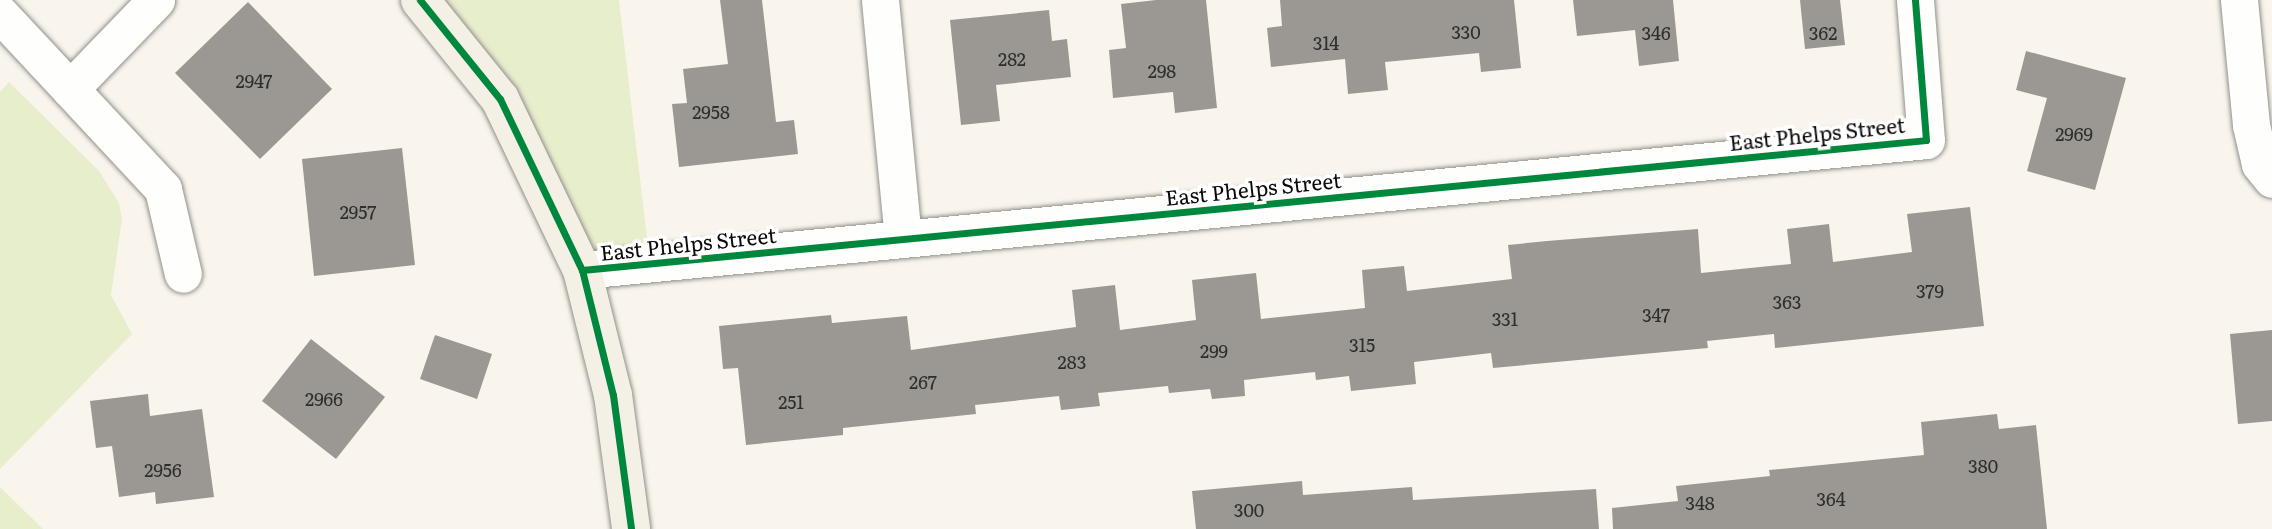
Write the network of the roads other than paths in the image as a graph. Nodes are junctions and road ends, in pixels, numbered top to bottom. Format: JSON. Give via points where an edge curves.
{"nodes":[{"id":1,"x":156,"y":0,"type":"edge"},
{"id":2,"x":420,"y":0,"type":"edge"},
{"id":3,"x":880,"y":0,"type":"edge"},
{"id":4,"x":1915,"y":0,"type":"edge"},
{"id":5,"x":2239,"y":0,"type":"edge"},
{"id":6,"x":0,"y":14,"type":"edge"},
{"id":7,"x":70,"y":89,"type":"junction"},
{"id":8,"x":2272,"y":179,"type":"edge"},
{"id":9,"x":903,"y":239,"type":"junction"},
{"id":10,"x":582,"y":271,"type":"junction"},
{"id":11,"x":183,"y":274,"type":"dead end"},
{"id":12,"x":631,"y":529,"type":"edge"}],
"edges":[{"from":1,"to":7,"type":"street"},
{"from":2,"to":10,"type":"street","via":[[500,99]]},
{"from":3,"to":9,"type":"street"},
{"from":4,"to":9,"type":"street","name":"East Phelps Street","via":[[1926,140]]},
{"from":5,"to":8,"type":"street","via":[[2251,125],[2260,164]]},
{"from":6,"to":7,"type":"street"},
{"from":7,"to":11,"type":"street","via":[[163,189]]},
{"from":9,"to":10,"type":"street","name":"East Phelps Street"},
{"from":10,"to":12,"type":"street","via":[[613,395]]}]}
